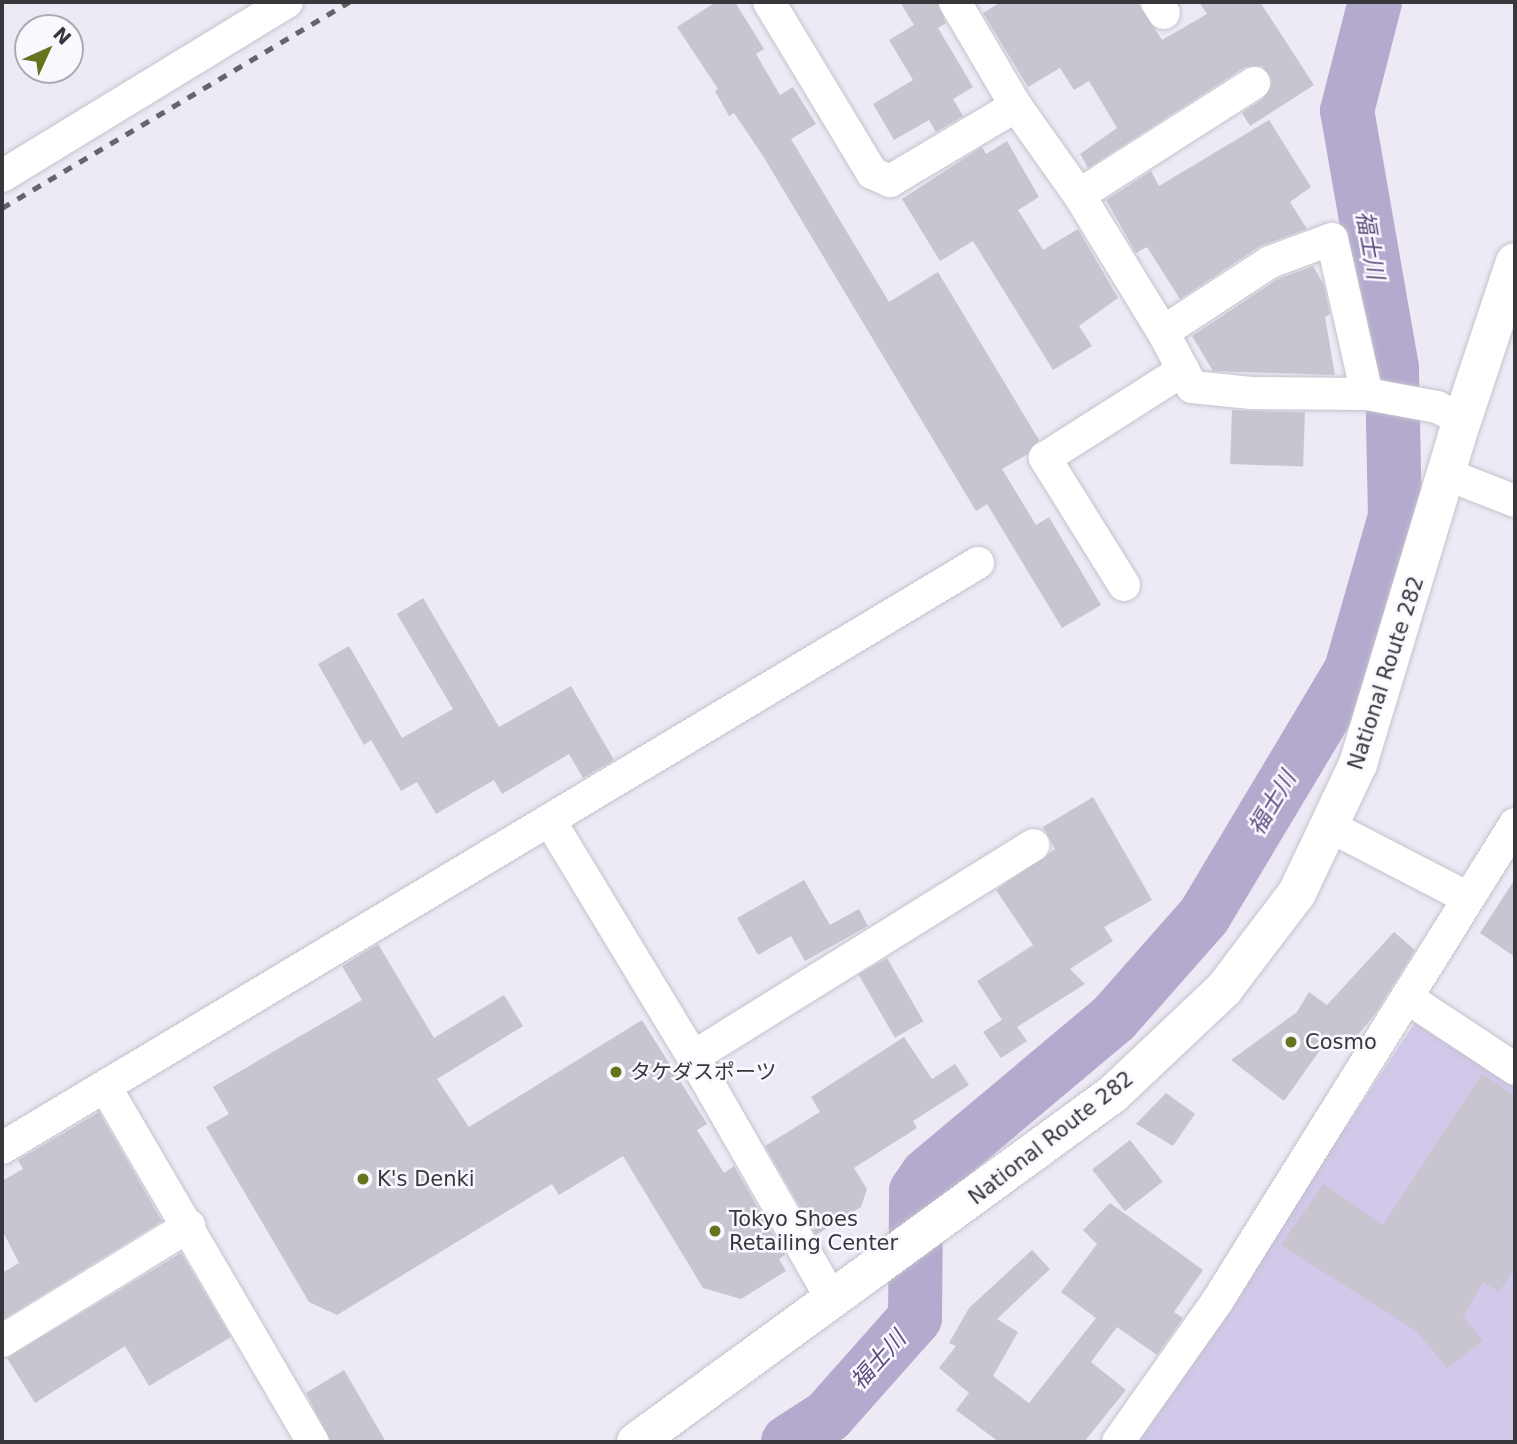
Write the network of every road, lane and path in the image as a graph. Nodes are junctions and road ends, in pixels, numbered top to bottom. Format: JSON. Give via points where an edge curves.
{"nodes":[{"id":1,"x":287,"y":2,"type":"edge"},
{"id":2,"x":769,"y":2,"type":"edge"},
{"id":3,"x":955,"y":2,"type":"edge"},
{"id":4,"x":1254,"y":83,"type":"dead end"},
{"id":5,"x":1016,"y":106,"type":"junction"},
{"id":6,"x":2,"y":176,"type":"edge"},
{"id":7,"x":1079,"y":195,"type":"junction"},
{"id":8,"x":1515,"y":262,"type":"edge"},
{"id":9,"x":1163,"y":332,"type":"junction"},
{"id":10,"x":1183,"y":370,"type":"junction"},
{"id":11,"x":1370,"y":394,"type":"junction"},
{"id":12,"x":1450,"y":413,"type":"junction"},
{"id":13,"x":1446,"y":474,"type":"junction"},
{"id":14,"x":1515,"y":501,"type":"edge"},
{"id":15,"x":978,"y":564,"type":"dead end"},
{"id":16,"x":1124,"y":585,"type":"dead end"},
{"id":17,"x":550,"y":821,"type":"junction"},
{"id":18,"x":1331,"y":827,"type":"junction"},
{"id":19,"x":1512,"y":832,"type":"edge"},
{"id":20,"x":1033,"y":845,"type":"dead end"},
{"id":21,"x":1466,"y":897,"type":"junction"},
{"id":22,"x":1409,"y":999,"type":"junction"},
{"id":23,"x":693,"y":1057,"type":"junction"},
{"id":24,"x":1511,"y":1058,"type":"edge"},
{"id":25,"x":106,"y":1088,"type":"junction"},
{"id":26,"x":2,"y":1148,"type":"edge"},
{"id":27,"x":188,"y":1226,"type":"junction"},
{"id":28,"x":833,"y":1301,"type":"junction"},
{"id":29,"x":2,"y":1341,"type":"edge"},
{"id":30,"x":313,"y":1442,"type":"edge"},
{"id":31,"x":636,"y":1442,"type":"edge"},
{"id":32,"x":1118,"y":1442,"type":"edge"}],
"edges":[{"from":1,"to":6,"type":"street"},
{"from":2,"to":5,"type":"street","via":[[872,173],[890,181]]},
{"from":3,"to":5,"type":"street"},
{"from":4,"to":7,"type":"street"},
{"from":5,"to":7,"type":"street"},
{"from":7,"to":9,"type":"street"},
{"from":8,"to":12,"type":"highway","name":"National Route 282"},
{"from":9,"to":10,"type":"street"},
{"from":9,"to":11,"type":"street","via":[[1270,262],[1332,239]]},
{"from":10,"to":11,"type":"street","via":[[1192,387],[1251,393]]},
{"from":10,"to":16,"type":"street","via":[[1045,458]]},
{"from":11,"to":12,"type":"street"},
{"from":12,"to":13,"type":"highway","name":"National Route 282"},
{"from":13,"to":14,"type":"street"},
{"from":13,"to":18,"type":"highway","name":"National Route 282","via":[[1358,764]]},
{"from":15,"to":17,"type":"street"},
{"from":17,"to":23,"type":"street"},
{"from":17,"to":25,"type":"street"},
{"from":18,"to":21,"type":"street"},
{"from":18,"to":28,"type":"highway","name":"National Route 282","via":[[1297,893],[1224,989],[1113,1094]]},
{"from":19,"to":21,"type":"street"},
{"from":20,"to":23,"type":"street"},
{"from":21,"to":22,"type":"street"},
{"from":22,"to":24,"type":"street"},
{"from":22,"to":32,"type":"street","via":[[1218,1300]]},
{"from":23,"to":28,"type":"street"},
{"from":25,"to":26,"type":"street"},
{"from":25,"to":27,"type":"street"},
{"from":27,"to":29,"type":"street"},
{"from":27,"to":30,"type":"street"},
{"from":28,"to":31,"type":"highway","name":"National Route 282"}]}
